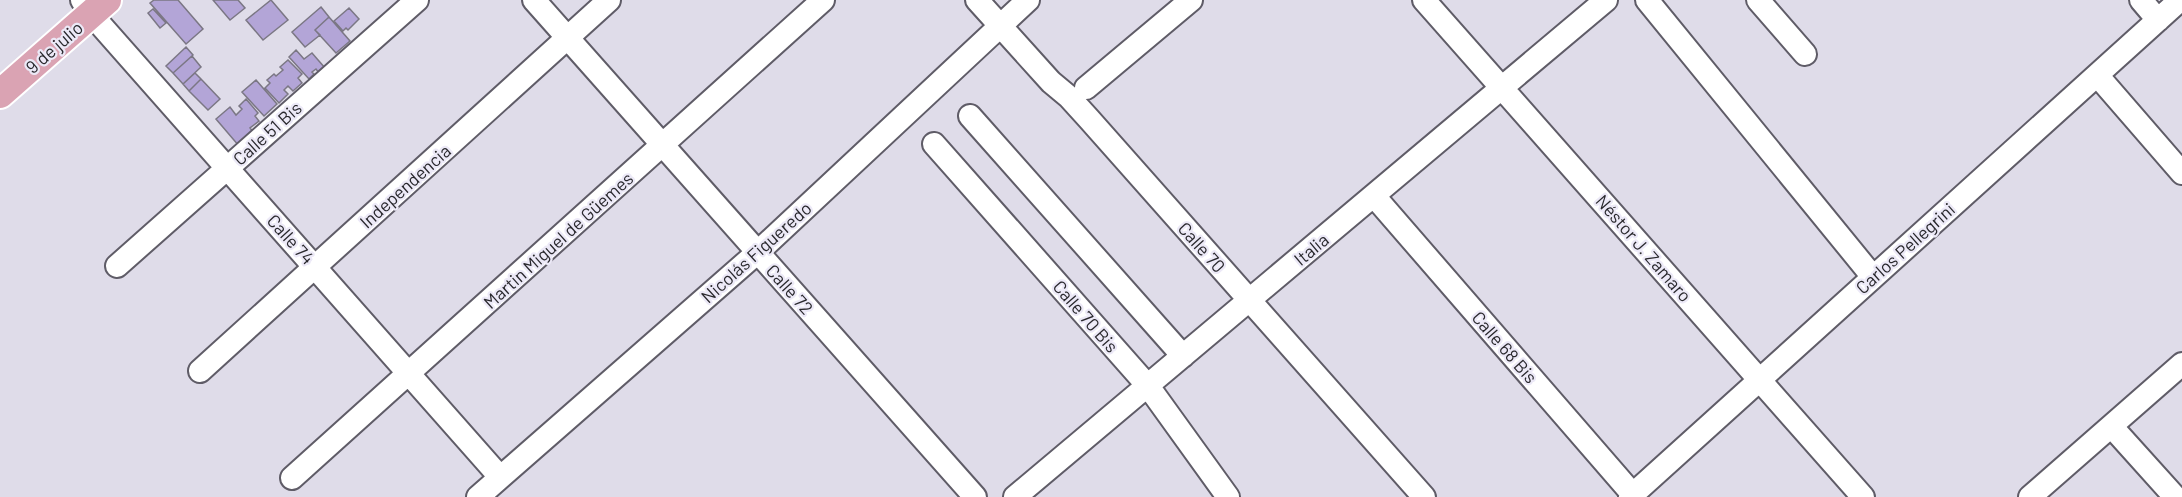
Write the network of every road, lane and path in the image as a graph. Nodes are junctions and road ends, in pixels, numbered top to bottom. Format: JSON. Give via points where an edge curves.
{"nodes":[{"id":1,"x":417,"y":0,"type":"edge"},
{"id":2,"x":534,"y":0,"type":"edge"},
{"id":3,"x":609,"y":0,"type":"edge"},
{"id":4,"x":823,"y":0,"type":"edge"},
{"id":5,"x":976,"y":0,"type":"edge"},
{"id":6,"x":1028,"y":0,"type":"edge"},
{"id":7,"x":1191,"y":0,"type":"edge"},
{"id":8,"x":1424,"y":0,"type":"edge"},
{"id":9,"x":1606,"y":0,"type":"edge"},
{"id":10,"x":1647,"y":0,"type":"edge"},
{"id":11,"x":1758,"y":0,"type":"edge"},
{"id":12,"x":2141,"y":0,"type":"edge"},
{"id":13,"x":2180,"y":0,"type":"edge"},
{"id":14,"x":90,"y":3,"type":"edge"},
{"id":15,"x":2158,"y":20,"type":"junction"},
{"id":16,"x":999,"y":26,"type":"junction"},
{"id":17,"x":568,"y":38,"type":"junction"},
{"id":18,"x":1805,"y":54,"type":"dead end"},
{"id":19,"x":0,"y":71,"type":"edge"},
{"id":20,"x":2097,"y":75,"type":"junction"},
{"id":21,"x":1086,"y":88,"type":"dead end"},
{"id":22,"x":1503,"y":88,"type":"junction"},
{"id":23,"x":0,"y":94,"type":"edge"},
{"id":24,"x":970,"y":116,"type":"dead end"},
{"id":25,"x":934,"y":144,"type":"dead end"},
{"id":26,"x":663,"y":145,"type":"junction"},
{"id":27,"x":228,"y":168,"type":"junction"},
{"id":28,"x":2182,"y":173,"type":"edge"},
{"id":29,"x":1374,"y":196,"type":"junction"},
{"id":30,"x":758,"y":252,"type":"junction"},
{"id":31,"x":117,"y":266,"type":"dead end"},
{"id":32,"x":316,"y":267,"type":"junction"},
{"id":33,"x":1873,"y":277,"type":"junction"},
{"id":34,"x":1250,"y":300,"type":"junction"},
{"id":35,"x":1183,"y":356,"type":"junction"},
{"id":36,"x":2182,"y":364,"type":"edge"},
{"id":37,"x":200,"y":371,"type":"dead end"},
{"id":38,"x":409,"y":373,"type":"junction"},
{"id":39,"x":1760,"y":379,"type":"junction"},
{"id":40,"x":1148,"y":386,"type":"junction"},
{"id":41,"x":2112,"y":427,"type":"junction"},
{"id":42,"x":500,"y":477,"type":"junction"},
{"id":43,"x":292,"y":478,"type":"dead end"},
{"id":44,"x":1633,"y":496,"type":"edge"},
{"id":45,"x":478,"y":497,"type":"edge"},
{"id":46,"x":975,"y":497,"type":"edge"},
{"id":47,"x":1015,"y":497,"type":"edge"},
{"id":48,"x":1228,"y":497,"type":"edge"},
{"id":49,"x":1424,"y":497,"type":"edge"},
{"id":50,"x":1863,"y":497,"type":"edge"},
{"id":51,"x":2030,"y":497,"type":"edge"},
{"id":52,"x":2175,"y":497,"type":"edge"}],
"edges":[{"from":1,"to":27,"type":"street","name":"Calle 51 Bis"},
{"from":2,"to":17,"type":"street","name":"Calle 72"},
{"from":3,"to":17,"type":"street","name":"Independencia"},
{"from":4,"to":26,"type":"street","name":"Martin Miguel de Güemes"},
{"from":5,"to":16,"type":"street","name":"Calle 70"},
{"from":6,"to":16,"type":"street","name":"Nicolás Figueredo"},
{"from":7,"to":21,"type":"street"},
{"from":8,"to":22,"type":"street","name":"Néstor J. Zamaro"},
{"from":9,"to":22,"type":"street","name":"Italia"},
{"from":10,"to":33,"type":"street"},
{"from":11,"to":18,"type":"street"},
{"from":12,"to":15,"type":"street"},
{"from":13,"to":15,"type":"street","name":"Carlos Pellegrini"},
{"from":14,"to":19,"type":"main road","name":"9 de julio"},
{"from":14,"to":23,"type":"main road","name":"9 de julio"},
{"from":14,"to":27,"type":"street","name":"Calle 74"},
{"from":15,"to":20,"type":"street","name":"Carlos Pellegrini"},
{"from":16,"to":30,"type":"street","name":"Nicolás Figueredo"},
{"from":16,"to":34,"type":"street","name":"Calle 70","via":[[1089,119]]},
{"from":17,"to":26,"type":"street","name":"Calle 72"},
{"from":17,"to":32,"type":"street","name":"Independencia"},
{"from":20,"to":28,"type":"street"},
{"from":20,"to":33,"type":"street","name":"Carlos Pellegrini"},
{"from":22,"to":29,"type":"street","name":"Italia"},
{"from":22,"to":39,"type":"street","name":"Néstor J. Zamaro"},
{"from":24,"to":35,"type":"street"},
{"from":25,"to":40,"type":"street","name":"Calle 70 Bis"},
{"from":26,"to":30,"type":"street","name":"Calle 72"},
{"from":26,"to":38,"type":"street","name":"Martin Miguel de Güemes"},
{"from":27,"to":31,"type":"street","name":"Calle 51 Bis"},
{"from":27,"to":32,"type":"street","name":"Calle 74"},
{"from":29,"to":34,"type":"street","name":"Italia"},
{"from":29,"to":44,"type":"street","name":"Calle 68 Bis"},
{"from":30,"to":42,"type":"street","name":"Nicolás Figueredo"},
{"from":30,"to":46,"type":"street","name":"Calle 72"},
{"from":32,"to":37,"type":"street","name":"Independencia"},
{"from":32,"to":38,"type":"street","name":"Calle 74"},
{"from":33,"to":39,"type":"street","name":"Carlos Pellegrini"},
{"from":34,"to":35,"type":"street","name":"Italia"},
{"from":34,"to":49,"type":"street","name":"Calle 70"},
{"from":35,"to":40,"type":"street","name":"Italia"},
{"from":36,"to":41,"type":"street"},
{"from":38,"to":42,"type":"street","name":"Calle 74"},
{"from":38,"to":43,"type":"street","name":"Martin Miguel de Güemes"},
{"from":39,"to":44,"type":"street","name":"Carlos Pellegrini"},
{"from":39,"to":50,"type":"street","name":"Néstor J. Zamaro"},
{"from":40,"to":47,"type":"street","name":"Italia"},
{"from":40,"to":48,"type":"street","name":"Calle 70 Bis"},
{"from":41,"to":51,"type":"street"},
{"from":41,"to":52,"type":"street"},
{"from":42,"to":45,"type":"street","name":"Nicolás Figueredo"}]}
